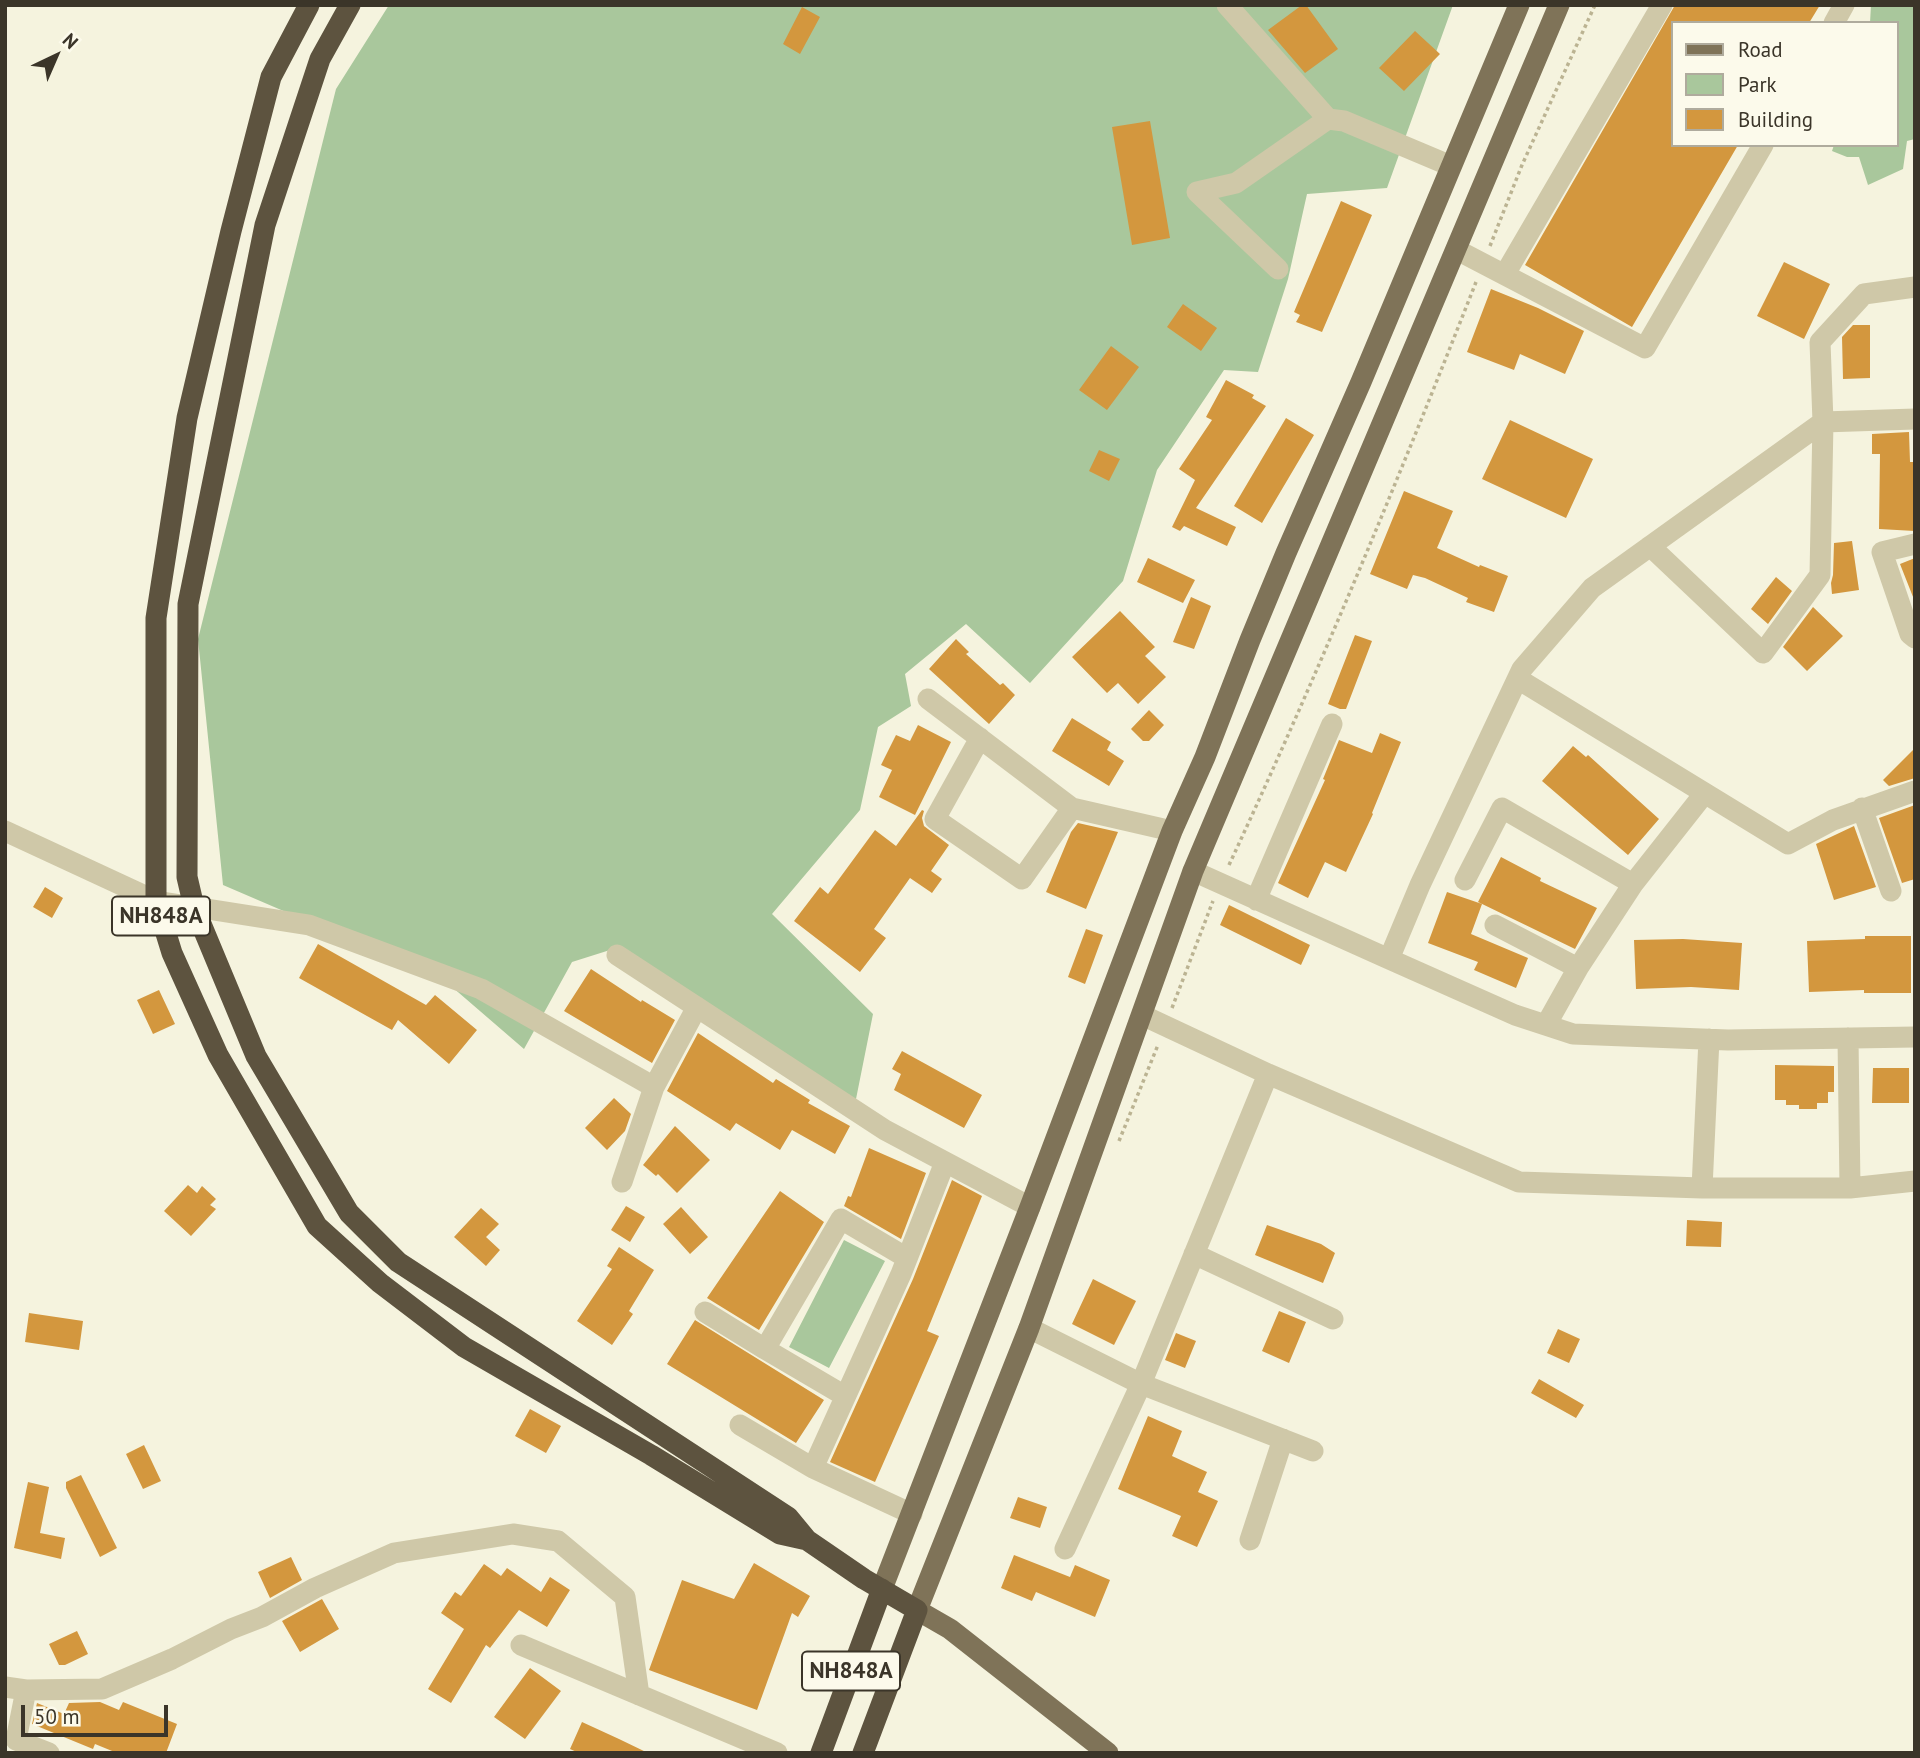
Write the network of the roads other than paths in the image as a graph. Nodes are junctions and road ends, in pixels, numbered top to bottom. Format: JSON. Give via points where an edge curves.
{"nodes":[{"id":1,"x":309,"y":5,"type":"edge"},
{"id":2,"x":350,"y":5,"type":"edge"},
{"id":3,"x":1227,"y":5,"type":"edge"},
{"id":4,"x":1519,"y":5,"type":"edge"},
{"id":5,"x":1559,"y":5,"type":"edge"},
{"id":6,"x":1662,"y":5,"type":"edge"},
{"id":7,"x":1844,"y":5,"type":"edge"},
{"id":8,"x":1835,"y":21,"type":"edge"},
{"id":9,"x":1328,"y":119,"type":"junction"},
{"id":10,"x":1762,"y":147,"type":"edge"},
{"id":11,"x":1451,"y":166,"type":"junction"},
{"id":12,"x":1457,"y":250,"type":"junction"},
{"id":13,"x":1278,"y":268,"type":"dead end"},
{"id":14,"x":1506,"y":274,"type":"junction"},
{"id":15,"x":1915,"y":287,"type":"edge"},
{"id":16,"x":1915,"y":419,"type":"edge"},
{"id":17,"x":1823,"y":422,"type":"junction"},
{"id":18,"x":1915,"y":544,"type":"edge"},
{"id":19,"x":1650,"y":546,"type":"junction"},
{"id":20,"x":1915,"y":638,"type":"edge"},
{"id":21,"x":1518,"y":679,"type":"junction"},
{"id":22,"x":928,"y":699,"type":"dead end"},
{"id":23,"x":1332,"y":724,"type":"dead end"},
{"id":24,"x":980,"y":738,"type":"junction"},
{"id":25,"x":1704,"y":794,"type":"junction"},
{"id":26,"x":1914,"y":794,"type":"edge"},
{"id":27,"x":1072,"y":808,"type":"junction"},
{"id":28,"x":1861,"y":808,"type":"junction"},
{"id":29,"x":5,"y":831,"type":"edge"},
{"id":30,"x":1172,"y":831,"type":"junction"},
{"id":31,"x":1161,"y":858,"type":"junction"},
{"id":32,"x":1193,"y":871,"type":"junction"},
{"id":33,"x":1465,"y":880,"type":"dead end"},
{"id":34,"x":1633,"y":884,"type":"junction"},
{"id":35,"x":1891,"y":891,"type":"dead end"},
{"id":36,"x":1256,"y":900,"type":"junction"},
{"id":37,"x":156,"y":901,"type":"junction"},
{"id":38,"x":194,"y":907,"type":"junction"},
{"id":39,"x":1495,"y":925,"type":"dead end"},
{"id":40,"x":617,"y":954,"type":"dead end"},
{"id":41,"x":1389,"y":959,"type":"junction"},
{"id":42,"x":1578,"y":968,"type":"junction"},
{"id":43,"x":697,"y":1007,"type":"junction"},
{"id":44,"x":1142,"y":1015,"type":"junction"},
{"id":45,"x":1546,"y":1025,"type":"junction"},
{"id":46,"x":1915,"y":1037,"type":"edge"},
{"id":47,"x":1848,"y":1038,"type":"junction"},
{"id":48,"x":1709,"y":1039,"type":"junction"},
{"id":49,"x":1268,"y":1074,"type":"junction"},
{"id":50,"x":654,"y":1087,"type":"junction"},
{"id":51,"x":944,"y":1162,"type":"junction"},
{"id":52,"x":1915,"y":1181,"type":"edge"},
{"id":53,"x":622,"y":1182,"type":"dead end"},
{"id":54,"x":1702,"y":1188,"type":"junction"},
{"id":55,"x":1850,"y":1188,"type":"junction"},
{"id":56,"x":1030,"y":1206,"type":"junction"},
{"id":57,"x":1194,"y":1254,"type":"junction"},
{"id":58,"x":907,"y":1258,"type":"junction"},
{"id":59,"x":705,"y":1311,"type":"dead end"},
{"id":60,"x":1334,"y":1319,"type":"dead end"},
{"id":61,"x":1029,"y":1328,"type":"junction"},
{"id":62,"x":765,"y":1349,"type":"junction"},
{"id":63,"x":1141,"y":1384,"type":"junction"},
{"id":64,"x":845,"y":1396,"type":"junction"},
{"id":65,"x":740,"y":1425,"type":"dead end"},
{"id":66,"x":1283,"y":1439,"type":"junction"},
{"id":67,"x":1312,"y":1451,"type":"dead end"},
{"id":68,"x":813,"y":1468,"type":"junction"},
{"id":69,"x":912,"y":1514,"type":"junction"},
{"id":70,"x":807,"y":1540,"type":"junction"},
{"id":71,"x":1250,"y":1540,"type":"dead end"},
{"id":72,"x":1065,"y":1549,"type":"dead end"},
{"id":73,"x":882,"y":1589,"type":"junction"},
{"id":74,"x":917,"y":1610,"type":"junction"},
{"id":75,"x":521,"y":1645,"type":"dead end"},
{"id":76,"x":16,"y":1689,"type":"edge"},
{"id":77,"x":639,"y":1695,"type":"junction"},
{"id":78,"x":49,"y":1753,"type":"edge"},
{"id":79,"x":777,"y":1753,"type":"edge"},
{"id":80,"x":821,"y":1753,"type":"edge"},
{"id":81,"x":863,"y":1753,"type":"edge"},
{"id":82,"x":1108,"y":1753,"type":"edge"}],
"edges":[{"from":1,"to":37,"type":"highway","number":"NH848A","via":[[271,77],[187,418],[156,618]]},
{"from":2,"to":38,"type":"highway","number":"NH848A","via":[[320,58],[265,225],[188,604],[187,877]]},
{"from":3,"to":9,"type":"street"},
{"from":4,"to":11,"type":"main road"},
{"from":5,"to":12,"type":"main road"},
{"from":6,"to":14,"type":"street"},
{"from":7,"to":8,"type":"street"},
{"from":9,"to":11,"type":"street","via":[[1344,121]]},
{"from":9,"to":13,"type":"street","via":[[1236,183],[1197,191]]},
{"from":10,"to":14,"type":"street","via":[[1645,348]]},
{"from":11,"to":30,"type":"main road"},
{"from":12,"to":14,"type":"street"},
{"from":12,"to":32,"type":"main road"},
{"from":15,"to":17,"type":"street","via":[[1864,294],[1820,342]]},
{"from":16,"to":17,"type":"street"},
{"from":17,"to":19,"type":"street"},
{"from":17,"to":19,"type":"street","via":[[1820,575],[1763,653]]},
{"from":18,"to":20,"type":"street","via":[[1882,552]]},
{"from":19,"to":21,"type":"street","via":[[1592,589]]},
{"from":21,"to":25,"type":"street"},
{"from":21,"to":41,"type":"street"},
{"from":22,"to":24,"type":"street"},
{"from":23,"to":36,"type":"street"},
{"from":24,"to":27,"type":"street"},
{"from":24,"to":27,"type":"street","via":[[935,819],[1022,879]]},
{"from":25,"to":28,"type":"street","via":[[1788,844]]},
{"from":25,"to":34,"type":"street"},
{"from":26,"to":28,"type":"street"},
{"from":27,"to":30,"type":"street"},
{"from":28,"to":35,"type":"street"},
{"from":29,"to":37,"type":"street"},
{"from":30,"to":31,"type":"main road"},
{"from":31,"to":32,"type":"main road"},
{"from":31,"to":56,"type":"main road"},
{"from":32,"to":36,"type":"street"},
{"from":32,"to":44,"type":"main road"},
{"from":33,"to":34,"type":"street","via":[[1502,808]]},
{"from":34,"to":42,"type":"street"},
{"from":36,"to":41,"type":"street"},
{"from":37,"to":38,"type":"street"},
{"from":37,"to":70,"type":"highway","number":"NH848A","via":[[172,953],[218,1055],[317,1226],[380,1283],[464,1347],[780,1534]]},
{"from":38,"to":50,"type":"street","via":[[309,925],[481,989]]},
{"from":38,"to":70,"type":"highway","number":"NH848A","via":[[256,1056],[349,1213],[398,1262],[788,1517]]},
{"from":39,"to":42,"type":"street"},
{"from":40,"to":43,"type":"street"},
{"from":41,"to":45,"type":"street"},
{"from":42,"to":45,"type":"street"},
{"from":43,"to":50,"type":"street"},
{"from":43,"to":51,"type":"street","via":[[885,1130]]},
{"from":44,"to":49,"type":"street"},
{"from":44,"to":61,"type":"main road"},
{"from":45,"to":48,"type":"street","via":[[1573,1034]]},
{"from":46,"to":47,"type":"street"},
{"from":47,"to":48,"type":"street"},
{"from":47,"to":55,"type":"street"},
{"from":48,"to":54,"type":"street"},
{"from":49,"to":54,"type":"street","via":[[1520,1182]]},
{"from":49,"to":57,"type":"street"},
{"from":50,"to":53,"type":"street"},
{"from":51,"to":56,"type":"street"},
{"from":51,"to":58,"type":"street"},
{"from":52,"to":55,"type":"street"},
{"from":54,"to":55,"type":"street"},
{"from":56,"to":69,"type":"main road"},
{"from":57,"to":60,"type":"street"},
{"from":57,"to":63,"type":"street"},
{"from":58,"to":62,"type":"street","via":[[841,1219]]},
{"from":58,"to":64,"type":"street"},
{"from":59,"to":62,"type":"street"},
{"from":61,"to":63,"type":"street"},
{"from":61,"to":74,"type":"main road"},
{"from":62,"to":64,"type":"street"},
{"from":63,"to":66,"type":"street"},
{"from":63,"to":72,"type":"street"},
{"from":64,"to":68,"type":"street"},
{"from":65,"to":68,"type":"street"},
{"from":66,"to":67,"type":"street"},
{"from":66,"to":71,"type":"street"},
{"from":68,"to":69,"type":"street"},
{"from":69,"to":73,"type":"main road"},
{"from":70,"to":73,"type":"highway","number":"NH848A"},
{"from":73,"to":74,"type":"highway"},
{"from":73,"to":80,"type":"highway","number":"NH848A"},
{"from":74,"to":81,"type":"highway","number":"NH848A"},
{"from":74,"to":82,"type":"main road","via":[[950,1629]]},
{"from":75,"to":77,"type":"street"},
{"from":76,"to":77,"type":"street","via":[[102,1689],[394,1553],[513,1534],[558,1541],[625,1597]]},
{"from":76,"to":78,"type":"street","via":[[16,1740]]},
{"from":77,"to":79,"type":"street"}]}
